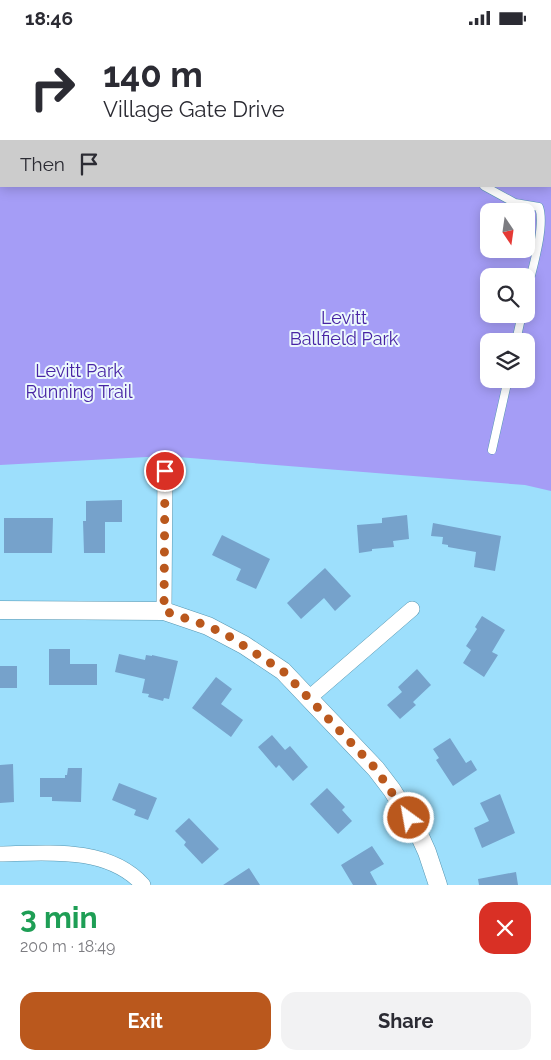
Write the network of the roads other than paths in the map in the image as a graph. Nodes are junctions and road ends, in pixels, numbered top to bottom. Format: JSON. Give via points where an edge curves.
{"nodes":[{"id":1,"x":486,"y":187,"type":"edge"},
{"id":2,"x":532,"y":268,"type":"edge"},
{"id":3,"x":506,"y":388,"type":"edge"},
{"id":4,"x":492,"y":450,"type":"dead end"},
{"id":5,"x":165,"y":471,"type":"dead end"},
{"id":6,"x":0,"y":609,"type":"edge"},
{"id":7,"x":412,"y":609,"type":"dead end"},
{"id":8,"x":164,"y":611,"type":"junction"},
{"id":9,"x":309,"y":698,"type":"junction"},
{"id":10,"x":0,"y":854,"type":"edge"},
{"id":11,"x":144,"y":885,"type":"edge"},
{"id":12,"x":438,"y":885,"type":"edge"}],
"edges":[{"from":1,"to":2,"type":"lane","via":[[515,203],[539,207],[542,215]]},
{"from":3,"to":4,"type":"lane"},
{"from":5,"to":8,"type":"street"},
{"from":6,"to":8,"type":"street"},
{"from":7,"to":9,"type":"street"},
{"from":8,"to":9,"type":"street","via":[[208,626],[244,645],[283,671]]},
{"from":9,"to":12,"type":"street","via":[[354,744],[392,790],[418,832]]},
{"from":10,"to":11,"type":"street","via":[[82,855],[125,870]]}]}
